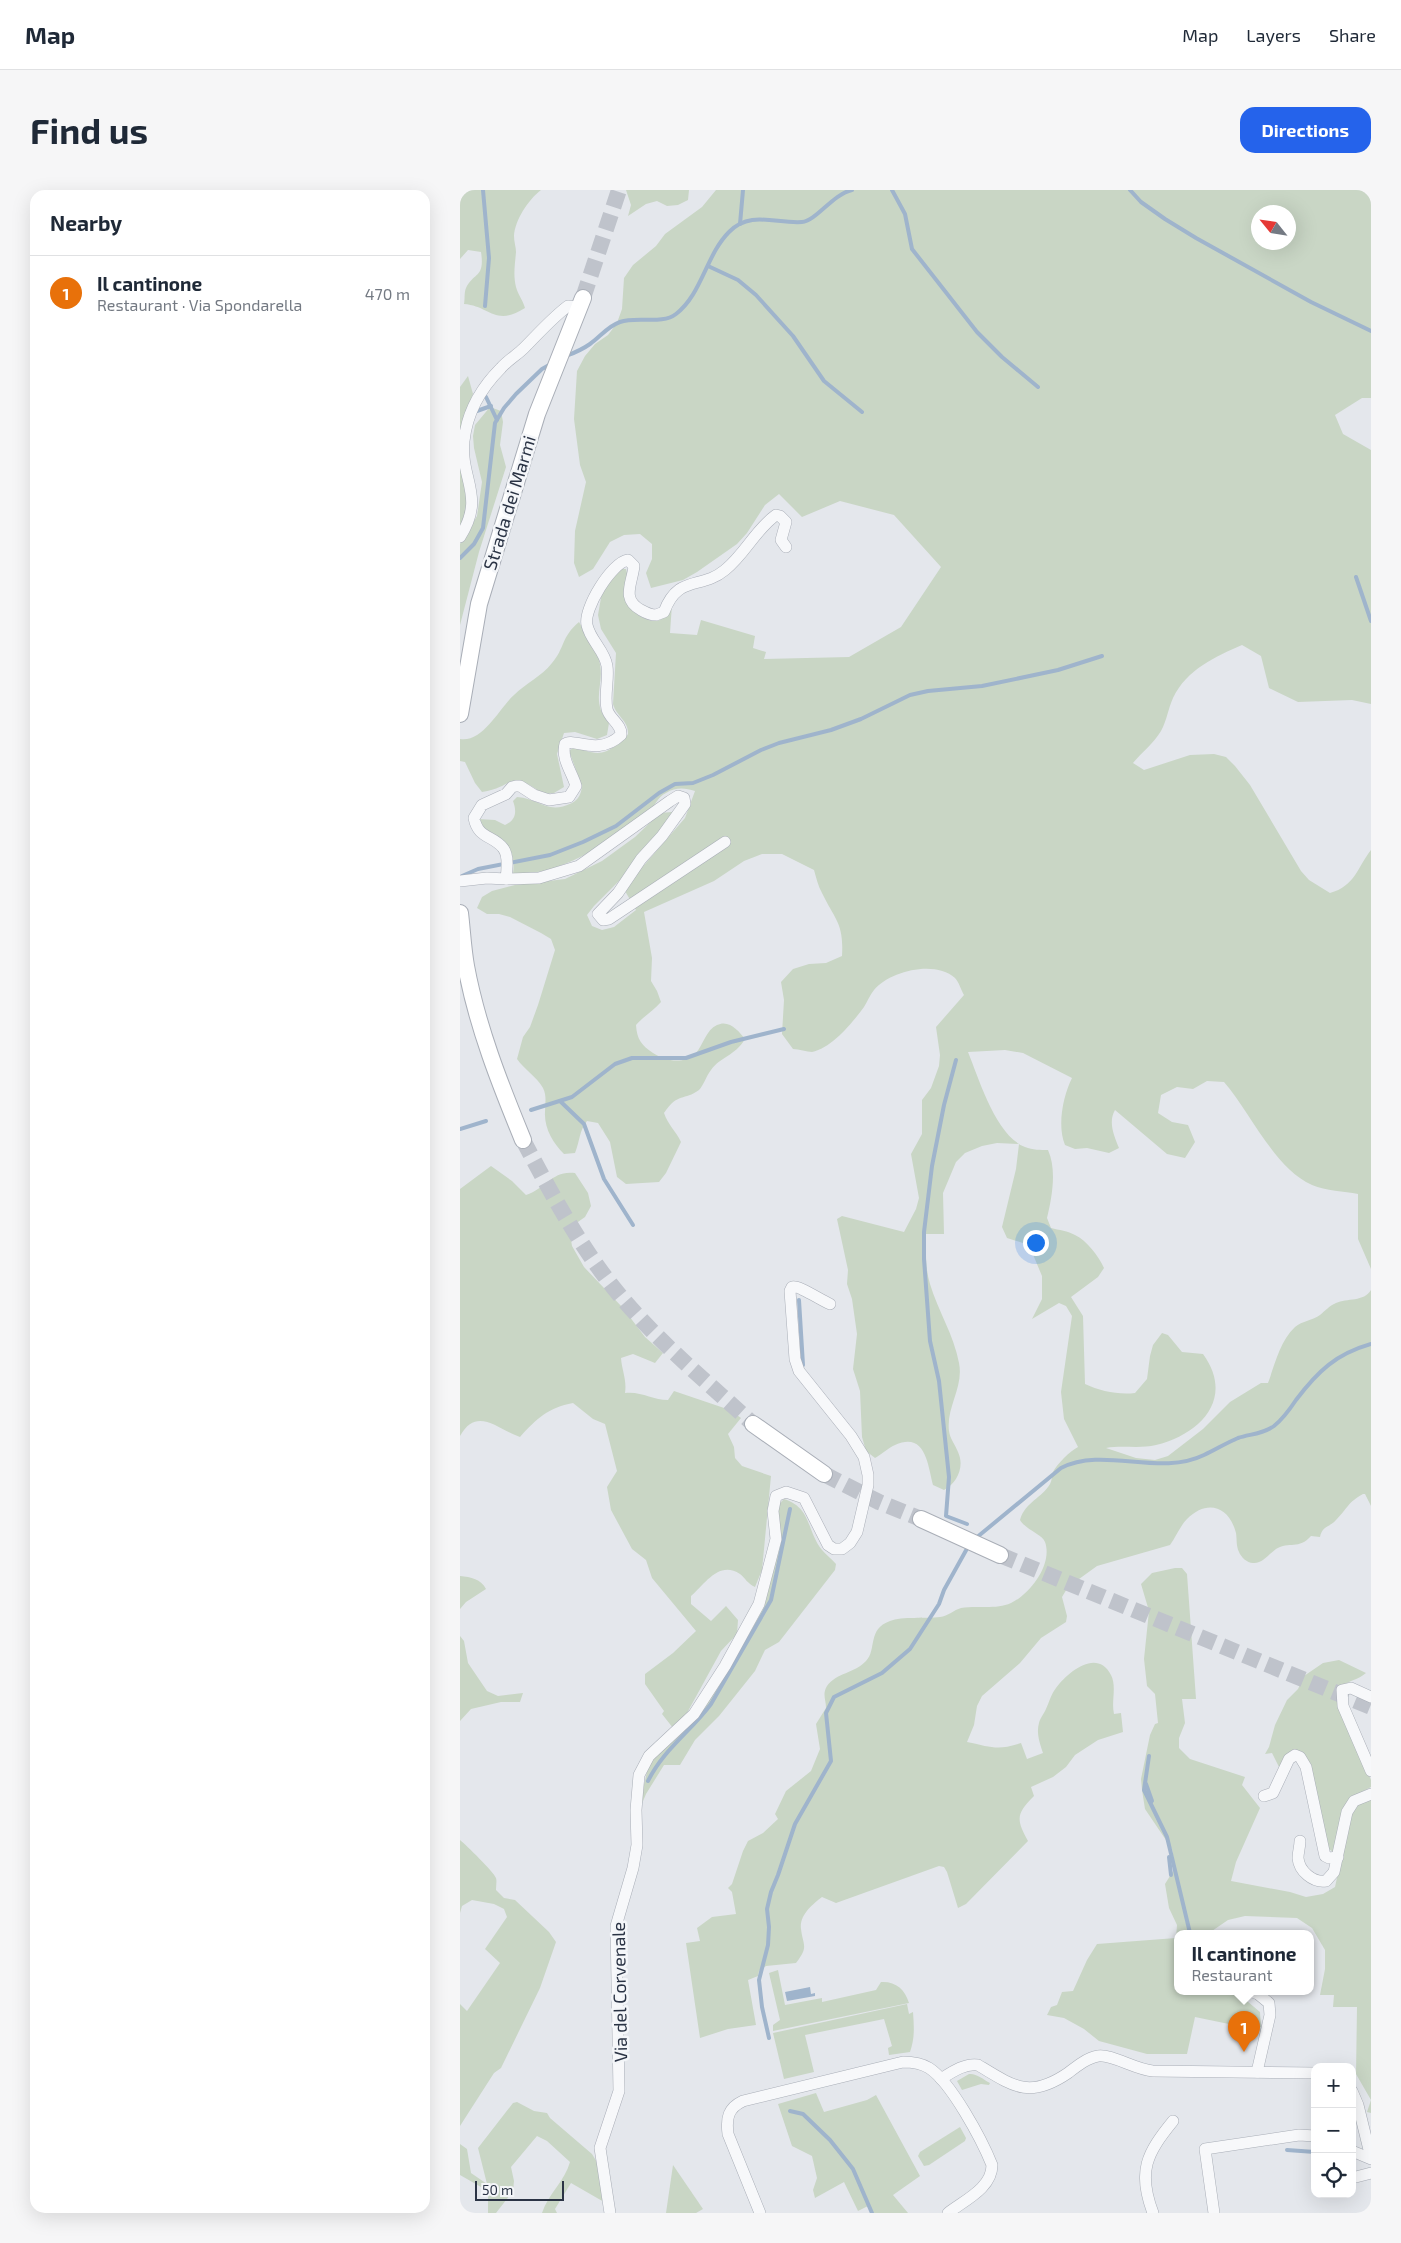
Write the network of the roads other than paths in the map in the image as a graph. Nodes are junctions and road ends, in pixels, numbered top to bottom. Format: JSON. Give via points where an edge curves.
{"nodes":[{"id":1,"x":581,"y":303,"type":"joint"},
{"id":2,"x":460,"y":537,"type":"edge"},
{"id":3,"x":786,"y":547,"type":"dead end"},
{"id":4,"x":460,"y":714,"type":"edge"},
{"id":5,"x":725,"y":842,"type":"dead end"},
{"id":6,"x":506,"y":874,"type":"junction"},
{"id":7,"x":460,"y":880,"type":"edge"},
{"id":8,"x":460,"y":914,"type":"edge"},
{"id":9,"x":523,"y":1140,"type":"tunnel mouth"},
{"id":10,"x":830,"y":1304,"type":"dead end"},
{"id":11,"x":753,"y":1424,"type":"tunnel mouth"},
{"id":12,"x":824,"y":1474,"type":"tunnel mouth"},
{"id":13,"x":921,"y":1519,"type":"tunnel mouth"},
{"id":14,"x":1000,"y":1555,"type":"tunnel mouth"},
{"id":15,"x":1371,"y":1696,"type":"edge"},
{"id":16,"x":1371,"y":1771,"type":"edge"},
{"id":17,"x":1371,"y":1794,"type":"edge"},
{"id":18,"x":1264,"y":1796,"type":"dead end"},
{"id":19,"x":1300,"y":1841,"type":"dead end"},
{"id":20,"x":1338,"y":1857,"type":"junction"},
{"id":21,"x":1259,"y":1995,"type":"edge"},
{"id":22,"x":1257,"y":2072,"type":"junction"},
{"id":23,"x":1311,"y":2072,"type":"edge"},
{"id":24,"x":941,"y":2079,"type":"junction"},
{"id":25,"x":1356,"y":2100,"type":"edge"},
{"id":26,"x":1173,"y":2121,"type":"dead end"},
{"id":27,"x":1367,"y":2125,"type":"edge"},
{"id":28,"x":1311,"y":2136,"type":"edge"},
{"id":29,"x":1356,"y":2153,"type":"edge"},
{"id":30,"x":1371,"y":2159,"type":"edge"},
{"id":31,"x":1371,"y":2172,"type":"edge"},
{"id":32,"x":1356,"y":2177,"type":"edge"},
{"id":33,"x":610,"y":2213,"type":"edge"},
{"id":34,"x":760,"y":2213,"type":"edge"},
{"id":35,"x":948,"y":2213,"type":"edge"},
{"id":36,"x":1153,"y":2213,"type":"edge"},
{"id":37,"x":1214,"y":2213,"type":"edge"}],
"edges":[{"from":1,"to":2,"type":"street","via":[[560,312],[502,367],[475,399],[464,442],[473,500],[467,526]]},
{"from":1,"to":4,"type":"main road","name":"Strada dei Marmi","via":[[537,414],[479,604]]},
{"from":3,"to":6,"type":"street","via":[[781,540],[786,522],[776,515],[724,571],[678,589],[664,612],[656,616],[643,612],[632,603],[628,591],[634,566],[628,560],[620,563],[598,590],[586,622],[607,666],[607,709],[622,735],[597,747],[572,741],[565,744],[568,767],[576,786],[568,797],[549,800],[516,786],[482,805],[474,818],[476,827],[503,848]]},
{"from":5,"to":6,"type":"street","via":[[603,920],[598,914],[601,909],[618,893],[641,858],[662,836],[685,804],[684,798],[678,796],[670,800],[579,866],[540,878]]},
{"from":6,"to":7,"type":"street"},
{"from":8,"to":9,"type":"main road","via":[[466,965],[478,1012],[499,1081]]},
{"from":10,"to":33,"type":"street","name":"Via del Corvenale","via":[[801,1287],[792,1286],[790,1290],[799,1371],[864,1457],[868,1485],[857,1532],[842,1549],[834,1549],[828,1545],[804,1498],[786,1492],[776,1496],[773,1511],[776,1538],[759,1604],[694,1714],[649,1756],[642,1767],[637,1791],[637,1845],[616,1926],[620,2092],[600,2148]]},
{"from":11,"to":12,"type":"main road"},
{"from":13,"to":14,"type":"main road"},
{"from":15,"to":16,"type":"street","via":[[1351,1688],[1342,1690],[1343,1706]]},
{"from":17,"to":20,"type":"street","via":[[1351,1804]]},
{"from":18,"to":20,"type":"street","via":[[1273,1793],[1289,1759],[1295,1755],[1300,1757],[1306,1767],[1325,1856]]},
{"from":19,"to":20,"type":"street","via":[[1299,1863],[1314,1880],[1322,1882],[1330,1878]]},
{"from":21,"to":22,"type":"street","via":[[1269,2004],[1270,2015]]},
{"from":22,"to":23,"type":"street"},
{"from":22,"to":24,"type":"street","via":[[1153,2072],[1099,2056],[1048,2086],[1036,2088],[1012,2084],[972,2064]]},
{"from":24,"to":34,"type":"street","via":[[916,2062],[904,2062],[743,2101],[734,2106],[729,2113],[728,2134]]},
{"from":24,"to":35,"type":"street","via":[[992,2164],[987,2184]]},
{"from":25,"to":27,"type":"street"},
{"from":26,"to":36,"type":"street","via":[[1152,2147],[1146,2163],[1148,2201]]},
{"from":27,"to":30,"type":"street"},
{"from":28,"to":37,"type":"street","via":[[1205,2149]]},
{"from":29,"to":30,"type":"street"},
{"from":31,"to":32,"type":"street"}]}
